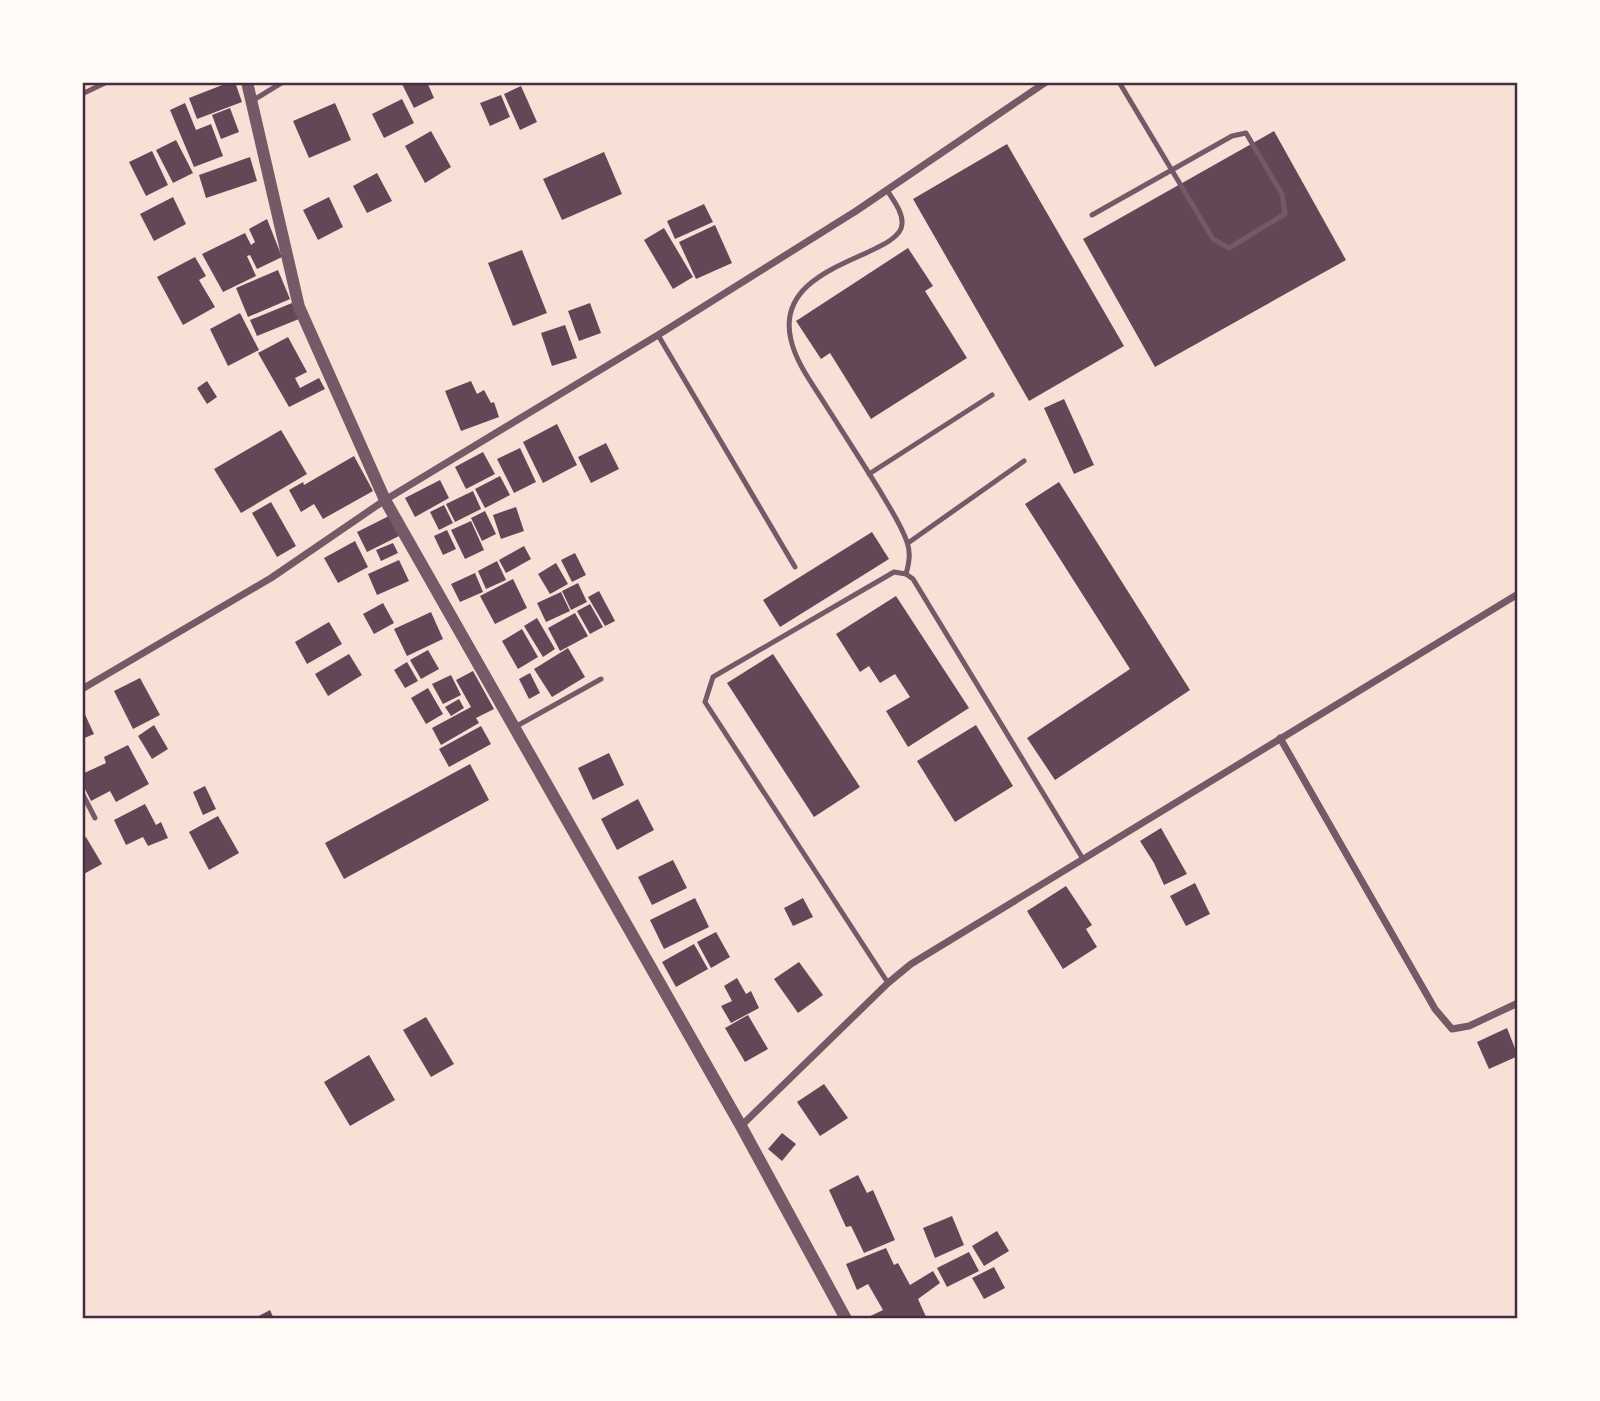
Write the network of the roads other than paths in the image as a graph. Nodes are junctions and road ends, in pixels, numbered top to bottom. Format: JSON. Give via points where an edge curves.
{"nodes":[{"id":1,"x":107,"y":82,"type":"edge"},
{"id":2,"x":247,"y":82,"type":"edge"},
{"id":3,"x":283,"y":82,"type":"edge"},
{"id":4,"x":1046,"y":82,"type":"edge"},
{"id":5,"x":1119,"y":82,"type":"edge"},
{"id":6,"x":82,"y":94,"type":"edge"},
{"id":7,"x":252,"y":101,"type":"junction"},
{"id":8,"x":1172,"y":170,"type":"junction"},
{"id":9,"x":887,"y":190,"type":"junction"},
{"id":10,"x":1092,"y":215,"type":"dead end"},
{"id":11,"x":658,"y":335,"type":"junction"},
{"id":12,"x":992,"y":395,"type":"dead end"},
{"id":13,"x":1024,"y":461,"type":"dead end"},
{"id":14,"x":869,"y":474,"type":"junction"},
{"id":15,"x":386,"y":500,"type":"junction"},
{"id":16,"x":908,"y":543,"type":"junction"},
{"id":17,"x":795,"y":567,"type":"dead end"},
{"id":18,"x":906,"y":574,"type":"junction"},
{"id":19,"x":1518,"y":594,"type":"edge"},
{"id":20,"x":601,"y":678,"type":"dead end"},
{"id":21,"x":82,"y":689,"type":"edge"},
{"id":22,"x":515,"y":728,"type":"junction"},
{"id":23,"x":1280,"y":738,"type":"junction"},
{"id":24,"x":82,"y":793,"type":"edge"},
{"id":25,"x":94,"y":818,"type":"dead end"},
{"id":26,"x":1083,"y":859,"type":"junction"},
{"id":27,"x":888,"y":983,"type":"junction"},
{"id":28,"x":1518,"y":1003,"type":"edge"},
{"id":29,"x":741,"y":1126,"type":"junction"},
{"id":30,"x":846,"y":1319,"type":"edge"}],
"edges":[{"from":1,"to":6,"type":"lane"},
{"from":2,"to":7,"type":"street"},
{"from":3,"to":7,"type":"lane"},
{"from":4,"to":9,"type":"street"},
{"from":5,"to":8,"type":"lane"},
{"from":7,"to":15,"type":"street","via":[[299,307]]},
{"from":8,"to":8,"type":"lane","via":[[1213,239],[1229,248],[1285,214],[1282,194],[1246,133],[1232,136]]},
{"from":8,"to":10,"type":"lane"},
{"from":9,"to":11,"type":"street"},
{"from":9,"to":14,"type":"lane","via":[[900,211],[900,232],[810,284],[790,312],[790,339],[804,371]]},
{"from":11,"to":15,"type":"street"},
{"from":11,"to":17,"type":"lane"},
{"from":12,"to":14,"type":"lane"},
{"from":13,"to":16,"type":"lane"},
{"from":14,"to":16,"type":"lane"},
{"from":15,"to":21,"type":"street","via":[[271,578]]},
{"from":15,"to":22,"type":"street"},
{"from":16,"to":18,"type":"lane"},
{"from":18,"to":26,"type":"lane"},
{"from":18,"to":27,"type":"lane","via":[[894,572],[713,677],[705,702]]},
{"from":19,"to":23,"type":"street"},
{"from":20,"to":22,"type":"lane"},
{"from":22,"to":29,"type":"street"},
{"from":23,"to":26,"type":"street"},
{"from":23,"to":28,"type":"street","via":[[1435,1009],[1452,1029]]},
{"from":24,"to":25,"type":"lane"},
{"from":26,"to":27,"type":"street","via":[[911,964]]},
{"from":27,"to":29,"type":"street"},
{"from":29,"to":30,"type":"street"}]}
